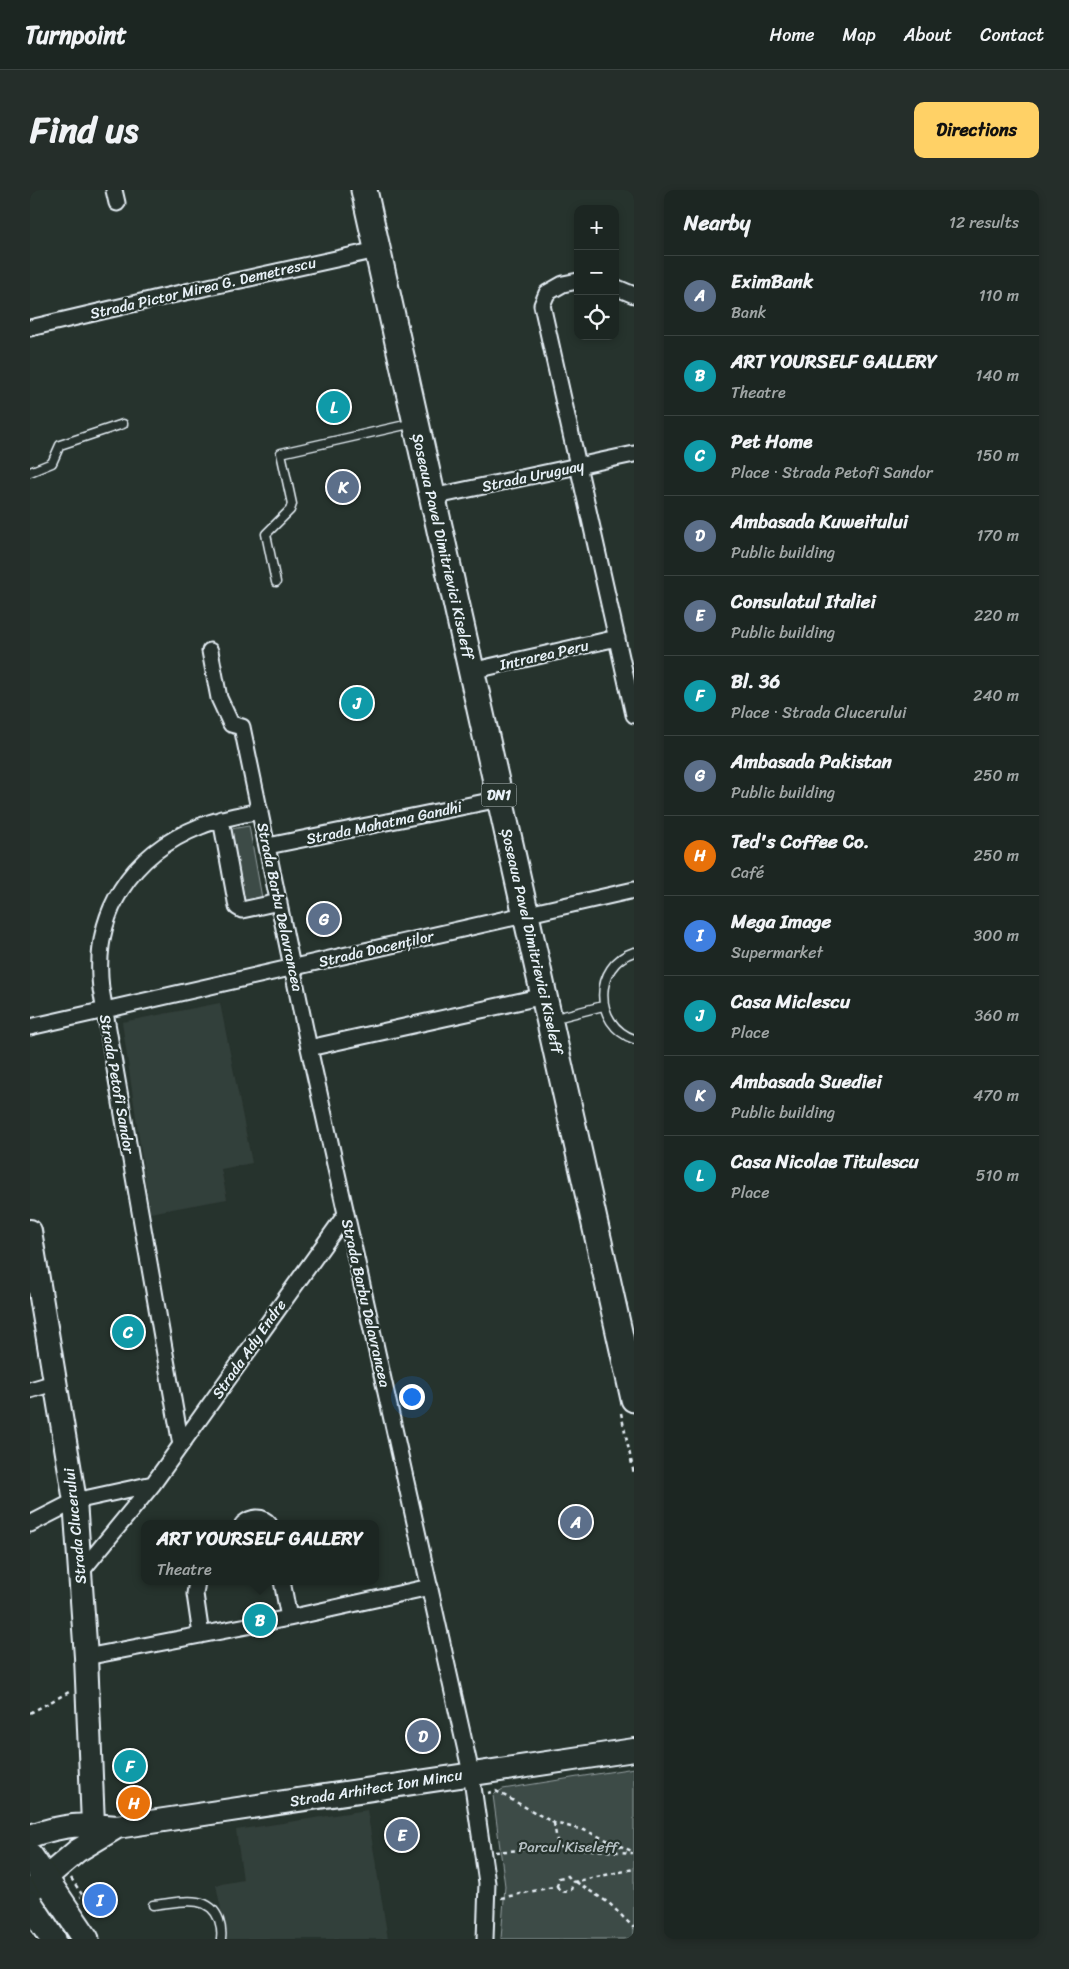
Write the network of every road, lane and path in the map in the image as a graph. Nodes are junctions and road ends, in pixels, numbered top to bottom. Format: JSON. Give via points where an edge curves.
{"nodes":[{"id":1,"x":364,"y":190,"type":"edge"},
{"id":2,"x":377,"y":250,"type":"junction"},
{"id":3,"x":574,"y":282,"type":"edge"},
{"id":4,"x":619,"y":289,"type":"edge"},
{"id":5,"x":634,"y":295,"type":"edge"},
{"id":6,"x":30,"y":328,"type":"edge"},
{"id":7,"x":416,"y":422,"type":"junction"},
{"id":8,"x":123,"y":424,"type":"dead end"},
{"id":9,"x":634,"y":454,"type":"edge"},
{"id":10,"x":578,"y":466,"type":"junction"},
{"id":11,"x":30,"y":472,"type":"edge"},
{"id":12,"x":432,"y":498,"type":"junction"},
{"id":13,"x":276,"y":582,"type":"dead end"},
{"id":14,"x":616,"y":638,"type":"junction"},
{"id":15,"x":210,"y":651,"type":"dead end"},
{"id":16,"x":471,"y":671,"type":"junction"},
{"id":17,"x":634,"y":715,"type":"edge"},
{"id":18,"x":500,"y":799,"type":"junction"},
{"id":19,"x":260,"y":810,"type":"junction"},
{"id":20,"x":221,"y":819,"type":"junction"},
{"id":21,"x":268,"y":846,"type":"junction"},
{"id":22,"x":634,"y":890,"type":"edge"},
{"id":23,"x":279,"y":902,"type":"junction"},
{"id":24,"x":526,"y":915,"type":"junction"},
{"id":25,"x":634,"y":952,"type":"edge"},
{"id":26,"x":293,"y":968,"type":"junction"},
{"id":27,"x":603,"y":1006,"type":"junction"},
{"id":28,"x":547,"y":1008,"type":"junction"},
{"id":29,"x":104,"y":1011,"type":"junction"},
{"id":30,"x":30,"y":1027,"type":"edge"},
{"id":31,"x":634,"y":1039,"type":"edge"},
{"id":32,"x":309,"y":1048,"type":"junction"},
{"id":33,"x":346,"y":1214,"type":"junction"},
{"id":34,"x":30,"y":1231,"type":"edge"},
{"id":35,"x":54,"y":1383,"type":"junction"},
{"id":36,"x":633,"y":1386,"type":"edge"},
{"id":37,"x":30,"y":1390,"type":"edge"},
{"id":38,"x":181,"y":1445,"type":"junction"},
{"id":39,"x":153,"y":1484,"type":"junction"},
{"id":40,"x":75,"y":1501,"type":"junction"},
{"id":41,"x":248,"y":1520,"type":"edge"},
{"id":42,"x":263,"y":1520,"type":"edge"},
{"id":43,"x":30,"y":1524,"type":"edge"},
{"id":44,"x":80,"y":1573,"type":"junction"},
{"id":45,"x":196,"y":1585,"type":"edge"},
{"id":46,"x":283,"y":1585,"type":"edge"},
{"id":47,"x":430,"y":1587,"type":"junction"},
{"id":48,"x":289,"y":1618,"type":"junction"},
{"id":49,"x":202,"y":1635,"type":"junction"},
{"id":50,"x":86,"y":1657,"type":"junction"},
{"id":51,"x":69,"y":1692,"type":"dead end"},
{"id":52,"x":30,"y":1713,"type":"edge"},
{"id":53,"x":634,"y":1750,"type":"edge"},
{"id":54,"x":473,"y":1784,"type":"junction"},
{"id":55,"x":554,"y":1823,"type":"junction"},
{"id":56,"x":92,"y":1824,"type":"junction"},
{"id":57,"x":117,"y":1828,"type":"junction"},
{"id":58,"x":30,"y":1836,"type":"edge"},
{"id":59,"x":558,"y":1847,"type":"junction"},
{"id":60,"x":634,"y":1852,"type":"edge"},
{"id":61,"x":484,"y":1853,"type":"junction"},
{"id":62,"x":30,"y":1856,"type":"edge"},
{"id":63,"x":634,"y":1869,"type":"edge"},
{"id":64,"x":575,"y":1882,"type":"junction"},
{"id":65,"x":38,"y":1884,"type":"edge"},
{"id":66,"x":557,"y":1886,"type":"junction"},
{"id":67,"x":488,"y":1903,"type":"junction"},
{"id":68,"x":30,"y":1904,"type":"edge"},
{"id":69,"x":153,"y":1905,"type":"dead end"},
{"id":70,"x":634,"y":1928,"type":"edge"},
{"id":71,"x":53,"y":1939,"type":"edge"},
{"id":72,"x":86,"y":1939,"type":"edge"},
{"id":73,"x":221,"y":1939,"type":"edge"},
{"id":74,"x":485,"y":1939,"type":"edge"}],
"edges":[{"from":1,"to":2,"type":"main road","name":"Șoseaua Pavel Dimitrievici Kiseleff","number":"DN1"},
{"from":2,"to":6,"type":"street","name":"Strada Pictor Mirea G. Demetrescu"},
{"from":2,"to":7,"type":"main road","name":"Șoseaua Pavel Dimitrievici Kiseleff","number":"DN1"},
{"from":3,"to":10,"type":"street","via":[[547,293],[542,305]]},
{"from":4,"to":5,"type":"street"},
{"from":7,"to":12,"type":"main road","name":"Șoseaua Pavel Dimitrievici Kiseleff","number":"DN1"},
{"from":7,"to":13,"type":"lane","via":[[281,453],[292,504],[266,534]]},
{"from":8,"to":11,"type":"lane","via":[[60,445],[52,463]]},
{"from":9,"to":10,"type":"street","name":"Strada Uruguay"},
{"from":10,"to":12,"type":"street","name":"Strada Uruguay"},
{"from":10,"to":14,"type":"street"},
{"from":12,"to":16,"type":"main road","name":"Șoseaua Pavel Dimitrievici Kiseleff","number":"DN1"},
{"from":14,"to":16,"type":"street","name":"Intrarea Peru"},
{"from":14,"to":17,"type":"street"},
{"from":15,"to":19,"type":"street","name":"Strada Barbu Delavrancea","via":[[222,705],[232,724],[242,728]]},
{"from":16,"to":18,"type":"main road","name":"Șoseaua Pavel Dimitrievici Kiseleff","number":"DN1"},
{"from":18,"to":21,"type":"street","name":"Strada Mahatma Gandhi"},
{"from":18,"to":24,"type":"main road","name":"Șoseaua Pavel Dimitrievici Kiseleff","number":"DN1"},
{"from":19,"to":20,"type":"street","name":"Strada Petofi Sandor"},
{"from":19,"to":21,"type":"street","name":"Strada Barbu Delavrancea"},
{"from":20,"to":23,"type":"street","via":[[237,906],[242,910]]},
{"from":20,"to":29,"type":"street","name":"Strada Petofi Sandor","via":[[194,829],[161,848],[119,892],[100,941],[99,974]]},
{"from":21,"to":23,"type":"street","name":"Strada Barbu Delavrancea"},
{"from":22,"to":24,"type":"street","name":"Strada Docenților"},
{"from":23,"to":26,"type":"street","name":"Strada Barbu Delavrancea"},
{"from":24,"to":26,"type":"street","name":"Strada Docenților"},
{"from":24,"to":28,"type":"main road","name":"Șoseaua Pavel Dimitrievici Kiseleff","number":"DN1"},
{"from":25,"to":27,"type":"lane","via":[[611,968],[604,982]]},
{"from":26,"to":29,"type":"street","name":"Strada Docenților"},
{"from":26,"to":32,"type":"street","name":"Strada Barbu Delavrancea"},
{"from":27,"to":28,"type":"lane"},
{"from":27,"to":31,"type":"lane","via":[[616,1028]]},
{"from":28,"to":32,"type":"street"},
{"from":28,"to":36,"type":"main road","name":"Șoseaua Pavel Dimitrievici Kiseleff","number":"DN1"},
{"from":29,"to":30,"type":"street","name":"Strada Docenților"},
{"from":29,"to":38,"type":"street","name":"Strada Petofi Sandor"},
{"from":32,"to":33,"type":"street","name":"Strada Barbu Delavrancea"},
{"from":33,"to":38,"type":"street","name":"Strada Ady Endre"},
{"from":33,"to":47,"type":"street","name":"Strada Barbu Delavrancea"},
{"from":34,"to":35,"type":"main road","name":"Strada Clucerului"},
{"from":35,"to":37,"type":"street"},
{"from":35,"to":40,"type":"main road","name":"Strada Clucerului"},
{"from":38,"to":39,"type":"street","name":"Strada Ady Endre"},
{"from":39,"to":40,"type":"street"},
{"from":39,"to":44,"type":"street","name":"Strada Ady Endre"},
{"from":40,"to":43,"type":"street"},
{"from":40,"to":44,"type":"main road","name":"Strada Clucerului"},
{"from":41,"to":42,"type":"street"},
{"from":44,"to":50,"type":"main road","name":"Strada Clucerului"},
{"from":45,"to":49,"type":"street"},
{"from":46,"to":48,"type":"street"},
{"from":47,"to":48,"type":"street"},
{"from":47,"to":54,"type":"street","name":"Strada Barbu Delavrancea"},
{"from":48,"to":49,"type":"street"},
{"from":49,"to":50,"type":"street"},
{"from":50,"to":56,"type":"main road","name":"Strada Clucerului"},
{"from":51,"to":52,"type":"path"},
{"from":53,"to":54,"type":"main road","name":"Strada Arhitect Ion Mincu"},
{"from":54,"to":55,"type":"path","via":[[496,1791]]},
{"from":54,"to":57,"type":"main road","name":"Strada Arhitect Ion Mincu"},
{"from":54,"to":61,"type":"street","name":"Strada Barbu Delavrancea"},
{"from":55,"to":59,"type":"path"},
{"from":55,"to":60,"type":"path","via":[[584,1830]]},
{"from":56,"to":57,"type":"main road","name":"Strada Arhitect Ion Mincu"},
{"from":56,"to":58,"type":"main road","name":"Strada Arhitect Ion Mincu","via":[[66,1826]]},
{"from":57,"to":65,"type":"main road","name":"Strada Arhitect Ion Mincu","via":[[87,1844]]},
{"from":59,"to":60,"type":"path"},
{"from":59,"to":61,"type":"path"},
{"from":61,"to":67,"type":"street","name":"Strada Barbu Delavrancea"},
{"from":62,"to":65,"type":"main road"},
{"from":63,"to":64,"type":"path"},
{"from":64,"to":66,"type":"path","via":[[566,1892]]},
{"from":64,"to":66,"type":"path","via":[[563,1875],[558,1878]]},
{"from":64,"to":70,"type":"path","via":[[609,1903]]},
{"from":65,"to":72,"type":"main road"},
{"from":66,"to":67,"type":"path"},
{"from":67,"to":74,"type":"street","name":"Strada Barbu Delavrancea"},
{"from":68,"to":71,"type":"main road"},
{"from":69,"to":73,"type":"lane","via":[[200,1901],[209,1904],[222,1928]]}]}
